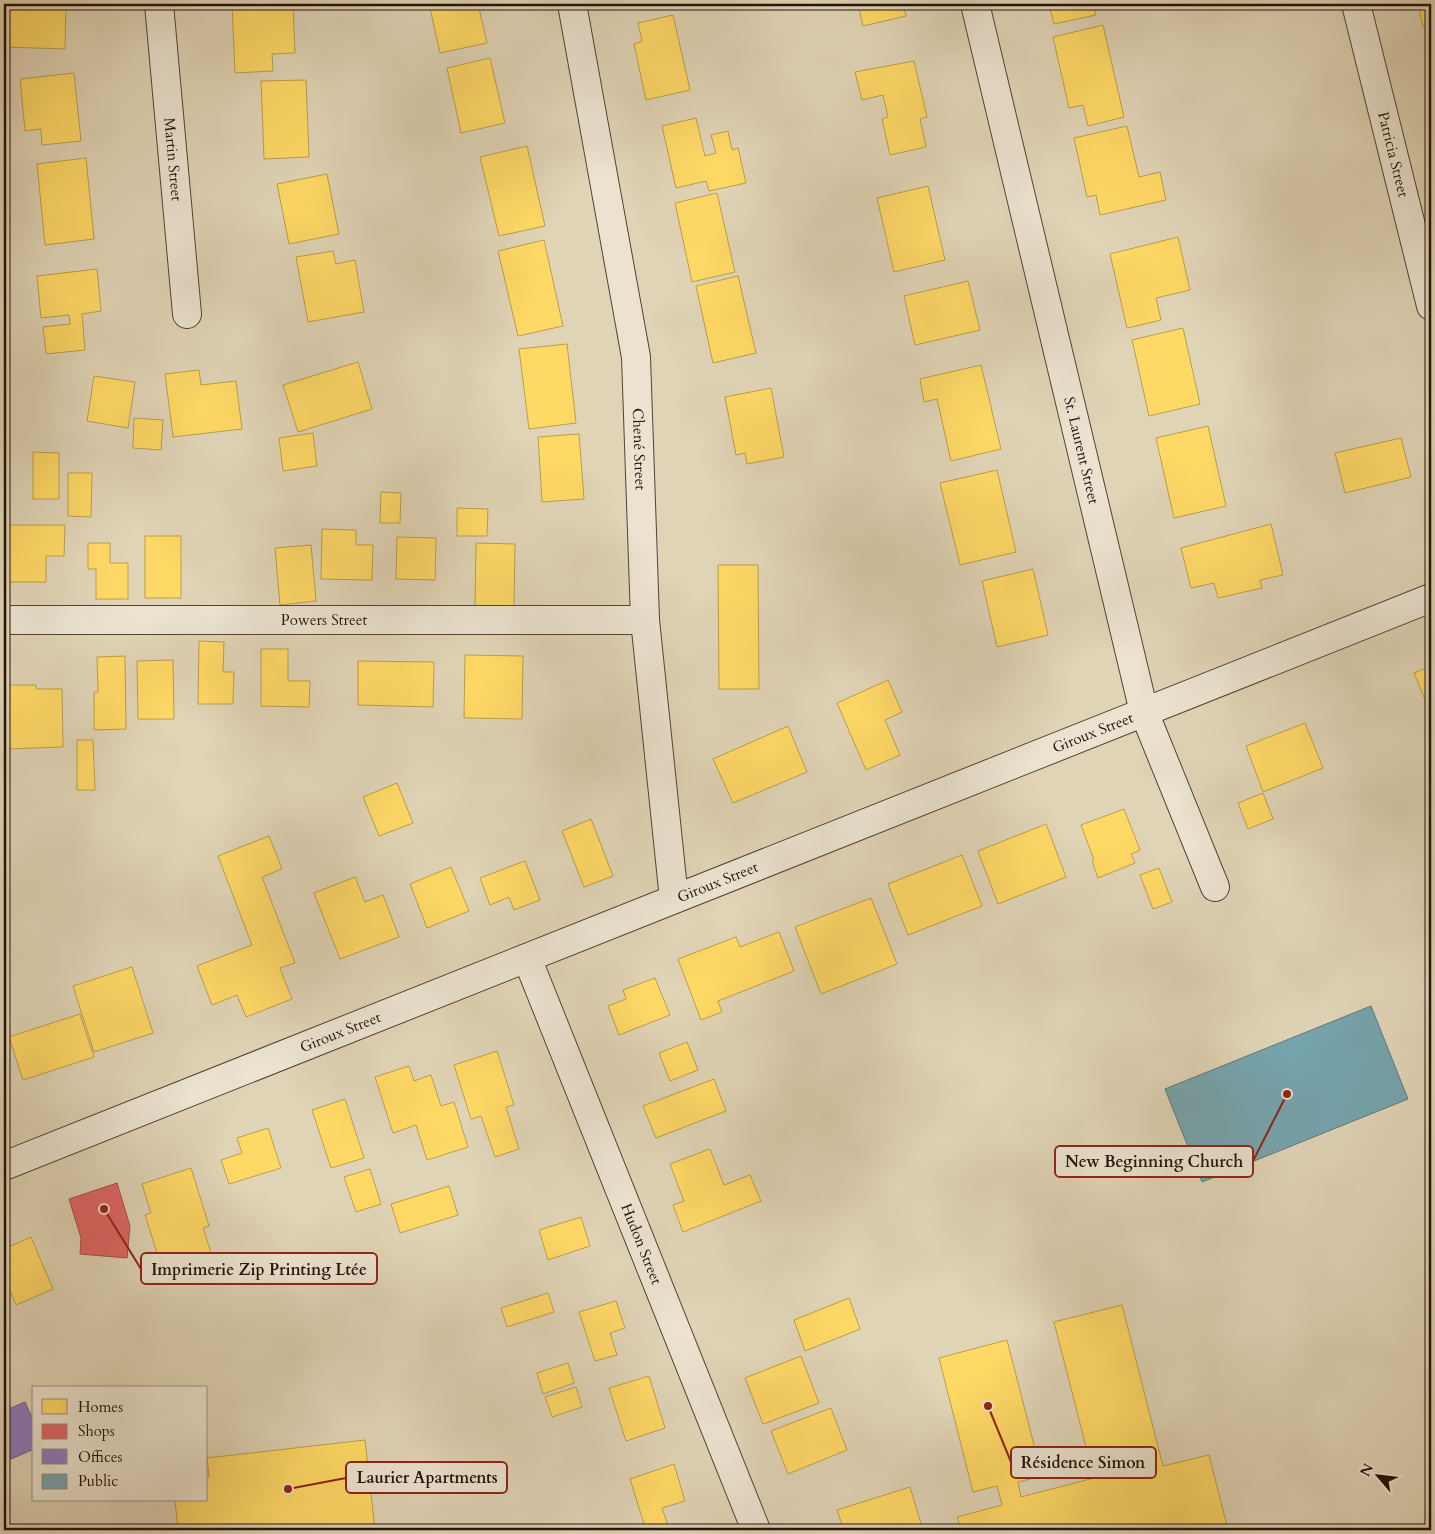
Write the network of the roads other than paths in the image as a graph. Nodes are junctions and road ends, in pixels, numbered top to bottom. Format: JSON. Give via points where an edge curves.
{"nodes":[{"id":1,"x":159,"y":4,"type":"edge"},
{"id":2,"x":572,"y":4,"type":"edge"},
{"id":3,"x":975,"y":4,"type":"edge"},
{"id":4,"x":1356,"y":4,"type":"edge"},
{"id":5,"x":1431,"y":306,"type":"edge"},
{"id":6,"x":187,"y":314,"type":"dead end"},
{"id":7,"x":1431,"y":598,"type":"edge"},
{"id":8,"x":4,"y":620,"type":"edge"},
{"id":9,"x":645,"y":620,"type":"junction"},
{"id":10,"x":1144,"y":712,"type":"junction"},
{"id":11,"x":1215,"y":887,"type":"dead end"},
{"id":12,"x":674,"y":899,"type":"junction"},
{"id":13,"x":527,"y":958,"type":"junction"},
{"id":14,"x":4,"y":1166,"type":"edge"},
{"id":15,"x":756,"y":1530,"type":"edge"}],
"edges":[{"from":1,"to":6,"type":"street","name":"Martin Street"},
{"from":2,"to":9,"type":"street","name":"Chené Street","via":[[636,358]]},
{"from":3,"to":10,"type":"street","name":"St. Laurent Street"},
{"from":4,"to":5,"type":"street","name":"Patricia Street"},
{"from":7,"to":10,"type":"street","name":"Giroux Street"},
{"from":8,"to":9,"type":"street","name":"Powers Street"},
{"from":9,"to":12,"type":"street","name":"Chené Street"},
{"from":10,"to":11,"type":"street","name":"St. Laurent Street"},
{"from":10,"to":12,"type":"street","name":"Giroux Street"},
{"from":12,"to":13,"type":"street","name":"Giroux Street"},
{"from":13,"to":14,"type":"street","name":"Giroux Street"},
{"from":13,"to":15,"type":"street","name":"Hudon Street"}]}
